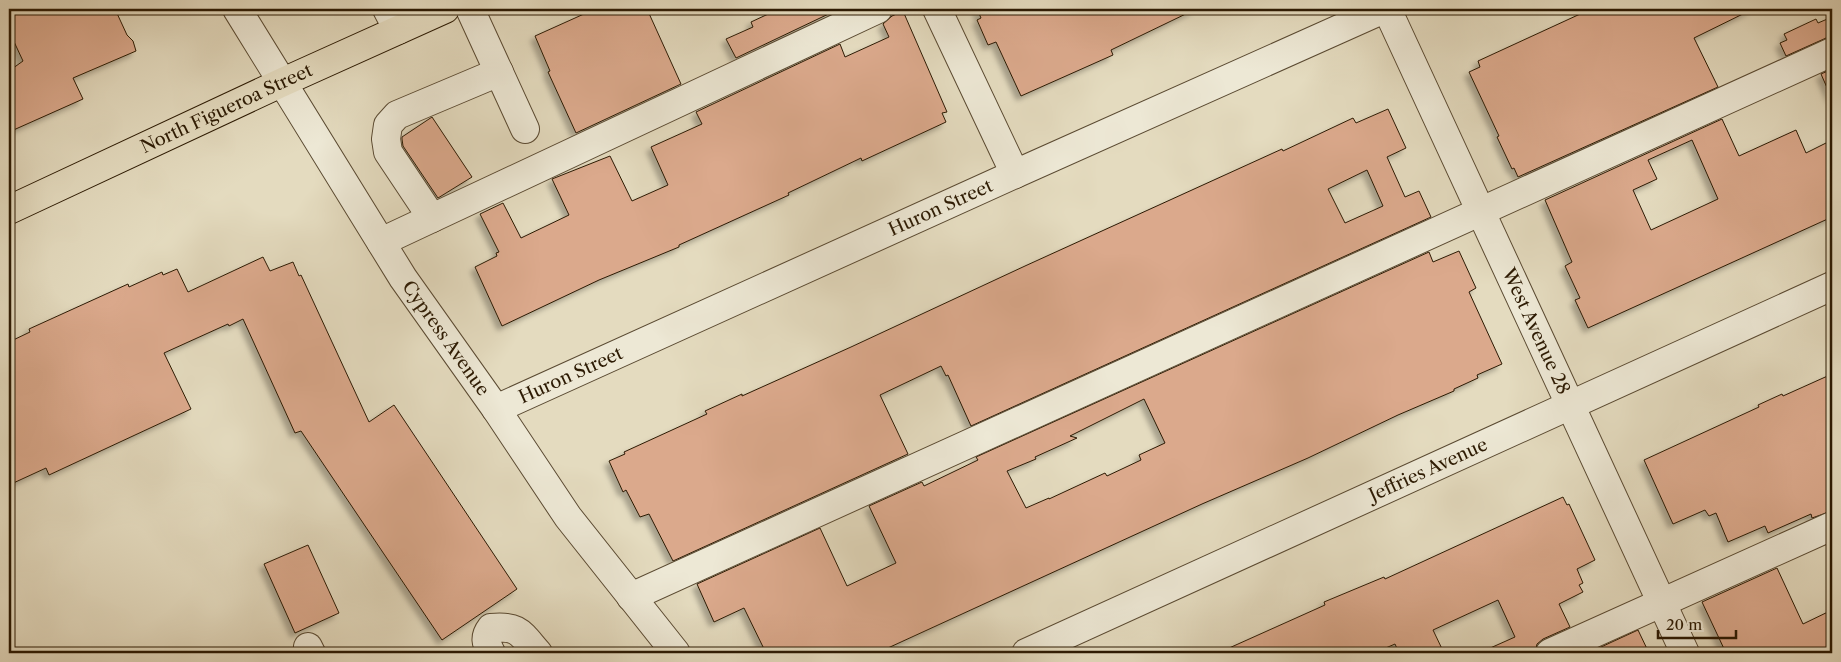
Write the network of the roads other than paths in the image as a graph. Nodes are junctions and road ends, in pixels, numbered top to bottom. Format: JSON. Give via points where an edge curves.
{"nodes":[{"id":1,"x":237,"y":9,"type":"edge"},
{"id":2,"x":445,"y":9,"type":"edge"},
{"id":3,"x":470,"y":9,"type":"edge"},
{"id":4,"x":878,"y":9,"type":"edge"},
{"id":5,"x":937,"y":9,"type":"edge"},
{"id":6,"x":1386,"y":9,"type":"edge"},
{"id":7,"x":393,"y":19,"type":"edge"},
{"id":8,"x":1832,"y":52,"type":"edge"},
{"id":9,"x":499,"y":72,"type":"junction"},
{"id":10,"x":283,"y":82,"type":"junction"},
{"id":11,"x":525,"y":129,"type":"dead end"},
{"id":12,"x":1015,"y":174,"type":"junction"},
{"id":13,"x":9,"y":210,"type":"edge"},
{"id":14,"x":1481,"y":211,"type":"junction"},
{"id":15,"x":432,"y":218,"type":"junction"},
{"id":16,"x":381,"y":242,"type":"junction"},
{"id":17,"x":1832,"y":286,"type":"edge"},
{"id":18,"x":1571,"y":405,"type":"junction"},
{"id":19,"x":496,"y":409,"type":"junction"},
{"id":20,"x":1832,"y":526,"type":"edge"},
{"id":21,"x":631,"y":597,"type":"junction"},
{"id":22,"x":1661,"y":602,"type":"junction"},
{"id":23,"x":491,"y":653,"type":"edge"},
{"id":24,"x":538,"y":653,"type":"edge"},
{"id":25,"x":676,"y":653,"type":"edge"},
{"id":26,"x":1026,"y":653,"type":"edge"},
{"id":27,"x":1550,"y":653,"type":"edge"},
{"id":28,"x":1685,"y":653,"type":"edge"}],
"edges":[{"from":1,"to":10,"type":"street","name":"Cypress Avenue"},
{"from":2,"to":7,"type":"main road","name":"North Figueroa Street"},
{"from":3,"to":9,"type":"street"},
{"from":4,"to":15,"type":"street"},
{"from":5,"to":12,"type":"street"},
{"from":6,"to":12,"type":"street","name":"Huron Street"},
{"from":6,"to":14,"type":"street","name":"West Avenue 28"},
{"from":7,"to":10,"type":"main road","name":"North Figueroa Street"},
{"from":8,"to":14,"type":"street"},
{"from":9,"to":11,"type":"street"},
{"from":9,"to":15,"type":"street","via":[[397,115],[388,125],[388,152]]},
{"from":10,"to":13,"type":"main road","name":"North Figueroa Street"},
{"from":10,"to":16,"type":"street","name":"Cypress Avenue"},
{"from":12,"to":19,"type":"street","name":"Huron Street"},
{"from":14,"to":18,"type":"street","name":"West Avenue 28"},
{"from":14,"to":21,"type":"street"},
{"from":15,"to":16,"type":"street"},
{"from":16,"to":19,"type":"street","name":"Cypress Avenue","via":[[421,305]]},
{"from":17,"to":18,"type":"street","name":"Jeffries Avenue"},
{"from":18,"to":22,"type":"street","name":"West Avenue 28"},
{"from":18,"to":26,"type":"street","name":"Jeffries Avenue"},
{"from":19,"to":21,"type":"street","name":"Cypress Avenue","via":[[568,517]]},
{"from":20,"to":22,"type":"street"},
{"from":21,"to":25,"type":"street","name":"Cypress Avenue"},
{"from":22,"to":27,"type":"street"},
{"from":22,"to":28,"type":"street","name":"West Avenue 28"},
{"from":23,"to":24,"type":"street","via":[[486,634],[491,628],[506,626],[517,629]]}]}
